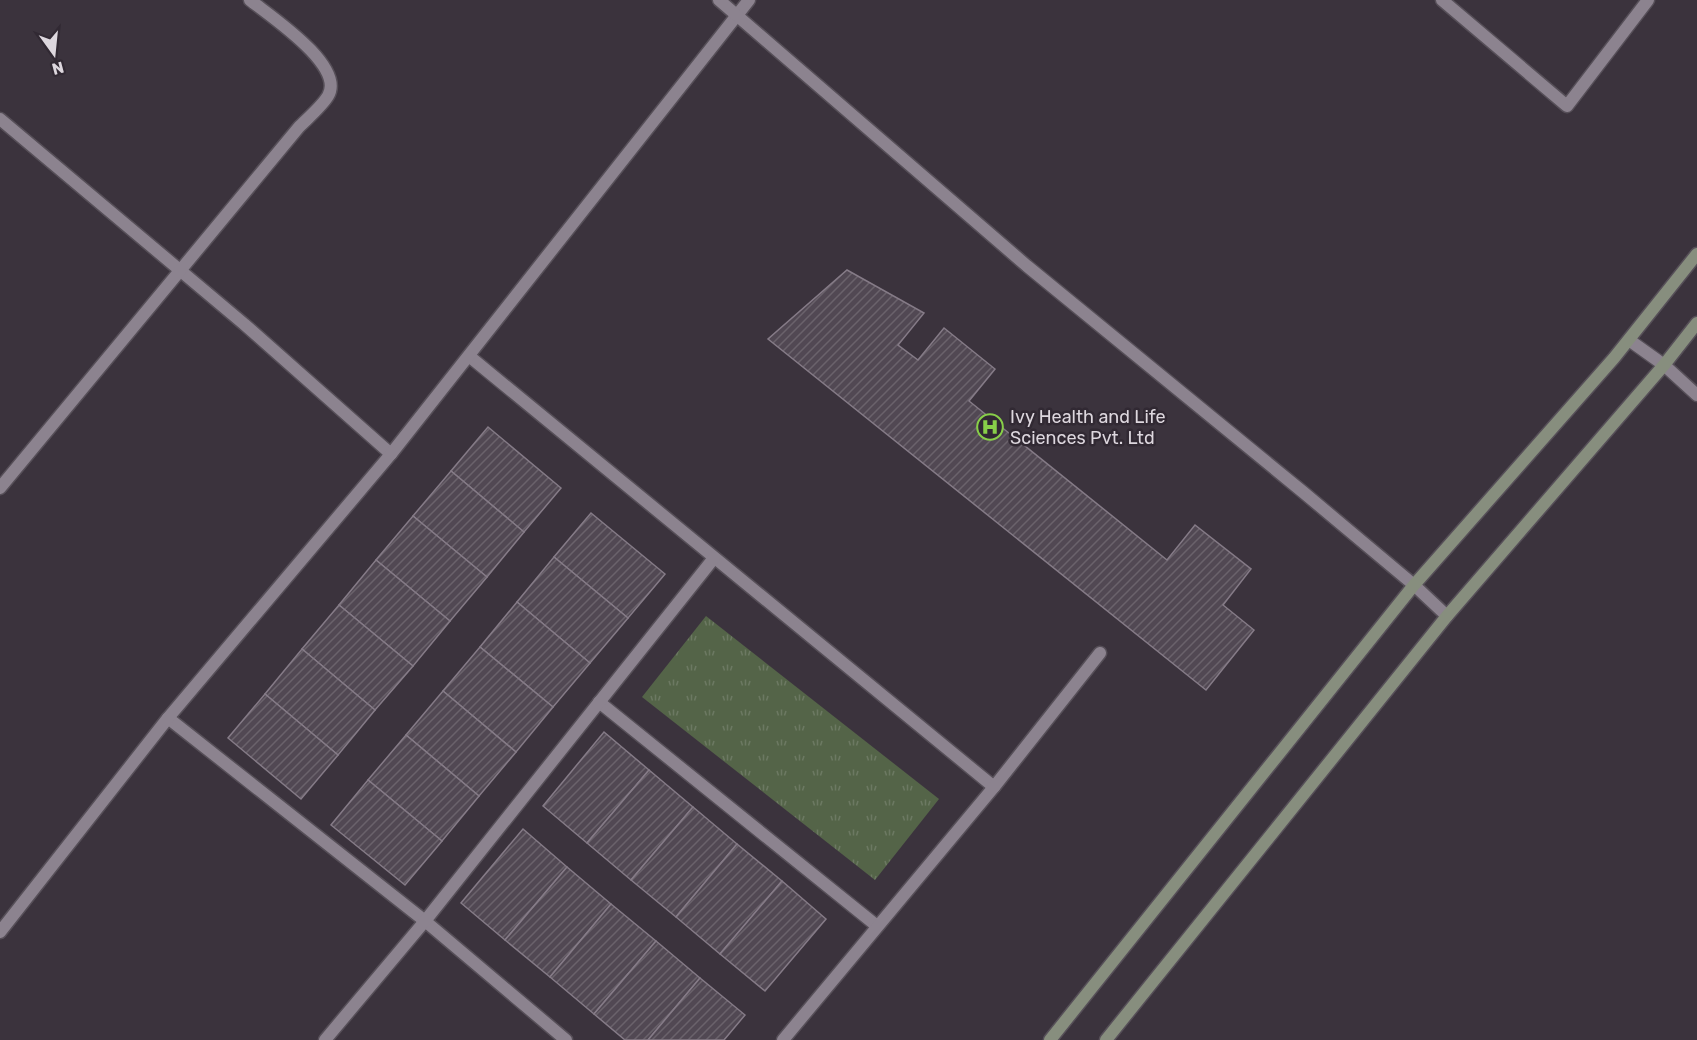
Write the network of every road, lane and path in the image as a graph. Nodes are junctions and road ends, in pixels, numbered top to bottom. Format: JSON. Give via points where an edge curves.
{"nodes":[{"id":1,"x":250,"y":0,"type":"edge"},
{"id":2,"x":719,"y":0,"type":"edge"},
{"id":3,"x":749,"y":0,"type":"edge"},
{"id":4,"x":1442,"y":0,"type":"edge"},
{"id":5,"x":1648,"y":0,"type":"edge"},
{"id":6,"x":737,"y":15,"type":"junction"},
{"id":7,"x":0,"y":119,"type":"edge"},
{"id":8,"x":1697,"y":254,"type":"edge"},
{"id":9,"x":180,"y":271,"type":"junction"},
{"id":10,"x":1697,"y":323,"type":"edge"},
{"id":11,"x":1629,"y":340,"type":"junction"},
{"id":12,"x":469,"y":356,"type":"junction"},
{"id":13,"x":1664,"y":365,"type":"junction"},
{"id":14,"x":1697,"y":395,"type":"edge"},
{"id":15,"x":390,"y":454,"type":"junction"},
{"id":16,"x":0,"y":488,"type":"edge"},
{"id":17,"x":714,"y":558,"type":"junction"},
{"id":18,"x":1414,"y":585,"type":"junction"},
{"id":19,"x":1447,"y":616,"type":"junction"},
{"id":20,"x":1100,"y":652,"type":"dead end"},
{"id":21,"x":599,"y":702,"type":"junction"},
{"id":22,"x":168,"y":718,"type":"junction"},
{"id":23,"x":994,"y":787,"type":"junction"},
{"id":24,"x":425,"y":921,"type":"junction"},
{"id":25,"x":876,"y":926,"type":"junction"},
{"id":26,"x":0,"y":932,"type":"edge"},
{"id":27,"x":325,"y":1040,"type":"edge"},
{"id":28,"x":566,"y":1040,"type":"edge"},
{"id":29,"x":783,"y":1040,"type":"edge"},
{"id":30,"x":1050,"y":1040,"type":"edge"},
{"id":31,"x":1106,"y":1040,"type":"edge"}],
"edges":[{"from":1,"to":9,"type":"street","via":[[321,61],[331,81],[329,95]]},
{"from":2,"to":6,"type":"street"},
{"from":3,"to":6,"type":"street"},
{"from":4,"to":5,"type":"street","via":[[1567,106]]},
{"from":6,"to":12,"type":"street"},
{"from":6,"to":18,"type":"street","via":[[1027,266]]},
{"from":7,"to":9,"type":"street"},
{"from":8,"to":11,"type":"main road"},
{"from":9,"to":15,"type":"street"},
{"from":9,"to":16,"type":"street"},
{"from":10,"to":13,"type":"main road"},
{"from":11,"to":13,"type":"street"},
{"from":11,"to":18,"type":"main road"},
{"from":12,"to":15,"type":"street"},
{"from":12,"to":17,"type":"street"},
{"from":13,"to":14,"type":"street"},
{"from":13,"to":19,"type":"main road"},
{"from":15,"to":22,"type":"street"},
{"from":17,"to":21,"type":"street"},
{"from":17,"to":23,"type":"street"},
{"from":18,"to":19,"type":"street"},
{"from":18,"to":30,"type":"main road"},
{"from":19,"to":31,"type":"main road"},
{"from":20,"to":23,"type":"street"},
{"from":21,"to":24,"type":"street"},
{"from":21,"to":25,"type":"street"},
{"from":22,"to":24,"type":"street"},
{"from":22,"to":26,"type":"street"},
{"from":23,"to":25,"type":"street"},
{"from":24,"to":27,"type":"street"},
{"from":24,"to":28,"type":"street"},
{"from":25,"to":29,"type":"street"}]}
